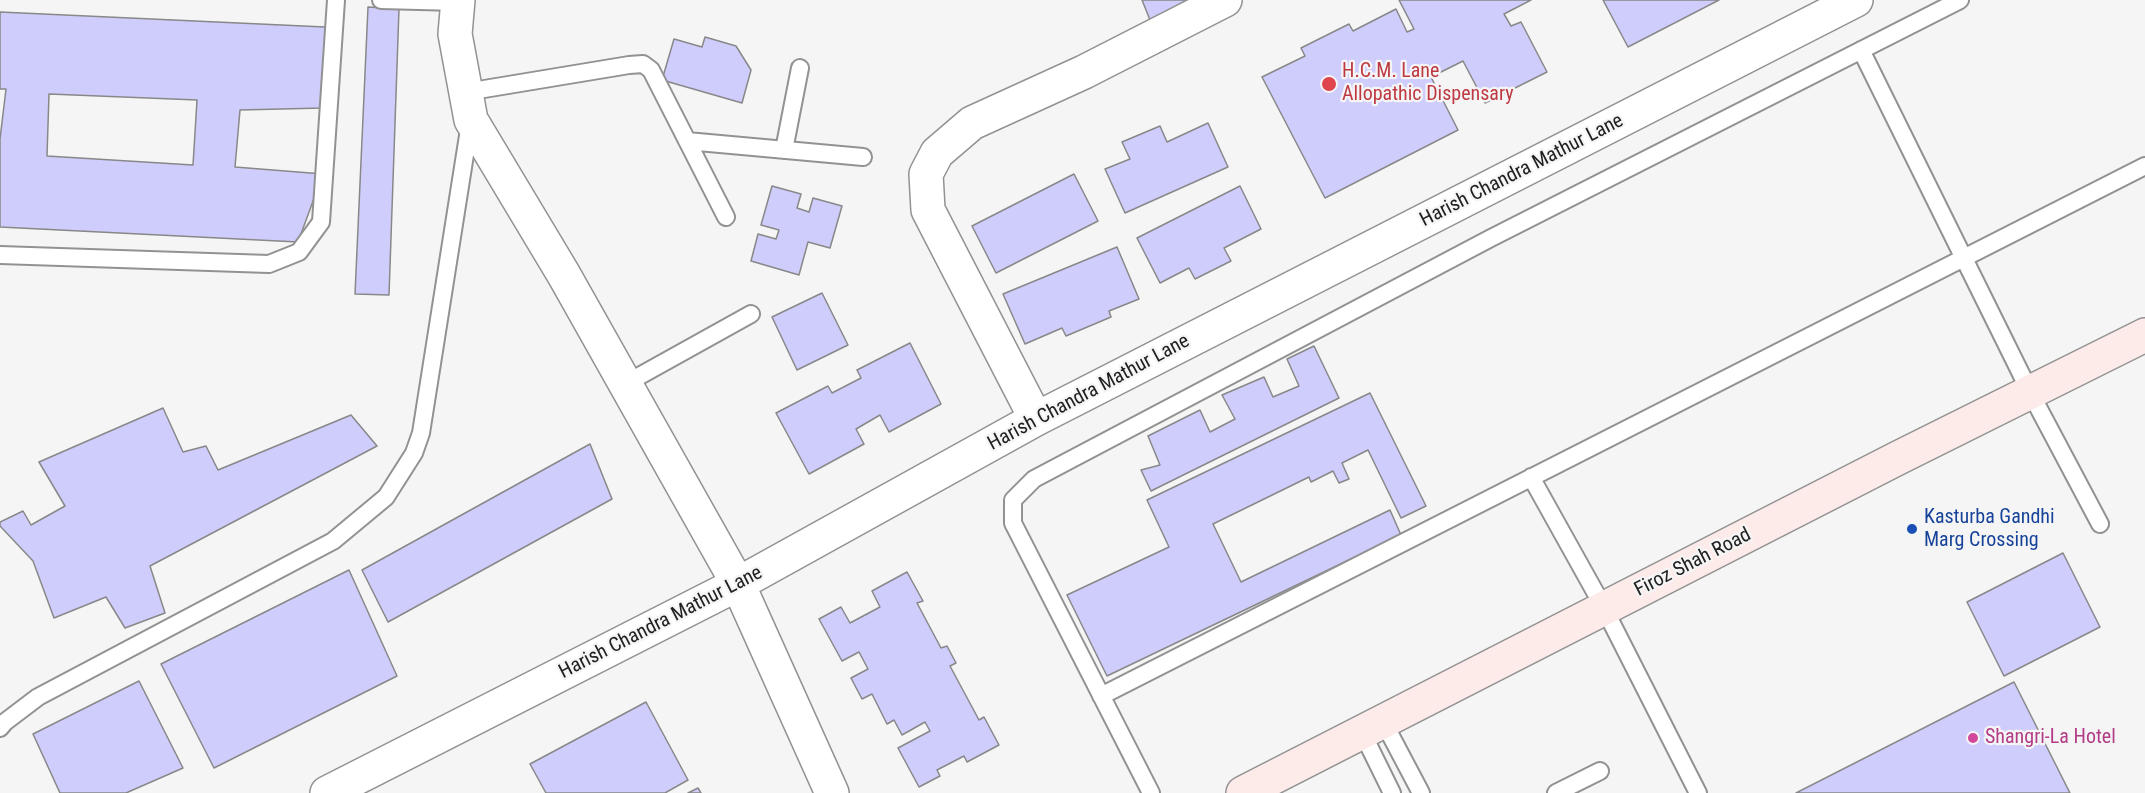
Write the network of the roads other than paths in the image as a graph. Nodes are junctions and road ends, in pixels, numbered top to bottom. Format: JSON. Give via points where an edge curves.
{"nodes":[{"id":1,"x":336,"y":0,"type":"edge"},
{"id":2,"x":381,"y":0,"type":"edge"},
{"id":3,"x":1225,"y":0,"type":"edge"},
{"id":4,"x":1856,"y":0,"type":"edge"},
{"id":5,"x":1960,"y":0,"type":"edge"},
{"id":6,"x":458,"y":1,"type":"edge"},
{"id":7,"x":1860,"y":50,"type":"junction"},
{"id":8,"x":800,"y":68,"type":"dead end"},
{"id":9,"x":468,"y":106,"type":"junction"},
{"id":10,"x":687,"y":141,"type":"junction"},
{"id":11,"x":784,"y":150,"type":"junction"},
{"id":12,"x":863,"y":158,"type":"dead end"},
{"id":13,"x":2145,"y":166,"type":"edge"},
{"id":14,"x":726,"y":217,"type":"dead end"},
{"id":15,"x":0,"y":255,"type":"edge"},
{"id":16,"x":1964,"y":258,"type":"junction"},
{"id":17,"x":752,"y":314,"type":"dead end"},
{"id":18,"x":2145,"y":335,"type":"edge"},
{"id":19,"x":625,"y":384,"type":"junction"},
{"id":20,"x":2030,"y":392,"type":"junction"},
{"id":21,"x":1036,"y":419,"type":"junction"},
{"id":22,"x":1531,"y":477,"type":"junction"},
{"id":23,"x":2100,"y":524,"type":"dead end"},
{"id":24,"x":738,"y":584,"type":"junction"},
{"id":25,"x":1604,"y":609,"type":"junction"},
{"id":26,"x":1101,"y":696,"type":"junction"},
{"id":27,"x":1373,"y":726,"type":"junction"},
{"id":28,"x":0,"y":728,"type":"edge"},
{"id":29,"x":1600,"y":771,"type":"dead end"},
{"id":30,"x":327,"y":793,"type":"edge"},
{"id":31,"x":832,"y":793,"type":"edge"},
{"id":32,"x":1151,"y":793,"type":"edge"},
{"id":33,"x":1243,"y":793,"type":"edge"},
{"id":34,"x":1392,"y":793,"type":"edge"},
{"id":35,"x":1421,"y":793,"type":"edge"},
{"id":36,"x":1556,"y":793,"type":"edge"},
{"id":37,"x":1698,"y":793,"type":"edge"}],
"edges":[{"from":1,"to":15,"type":"lane","via":[[321,222],[299,252],[269,264]]},
{"from":2,"to":6,"type":"lane"},
{"from":3,"to":21,"type":"street","via":[[1084,72],[972,123],[937,153],[926,174],[928,210]]},
{"from":4,"to":21,"type":"street","name":"Harish Chandra Mathur Lane"},
{"from":5,"to":7,"type":"lane"},
{"from":6,"to":9,"type":"street","via":[[455,34]]},
{"from":7,"to":16,"type":"lane"},
{"from":7,"to":26,"type":"lane","via":[[1491,238],[1034,479],[1012,500],[1012,523]]},
{"from":8,"to":11,"type":"lane"},
{"from":9,"to":10,"type":"lane","via":[[643,64],[651,70]]},
{"from":9,"to":19,"type":"street"},
{"from":9,"to":28,"type":"lane","via":[[421,433],[414,453],[386,497],[333,541],[38,698]]},
{"from":10,"to":11,"type":"lane"},
{"from":10,"to":14,"type":"lane"},
{"from":11,"to":12,"type":"lane"},
{"from":13,"to":16,"type":"lane"},
{"from":16,"to":20,"type":"lane"},
{"from":16,"to":22,"type":"lane"},
{"from":17,"to":19,"type":"lane"},
{"from":18,"to":20,"type":"main road","name":"Firoz Shah Road"},
{"from":19,"to":24,"type":"street"},
{"from":20,"to":23,"type":"lane"},
{"from":20,"to":25,"type":"main road","name":"Firoz Shah Road"},
{"from":21,"to":24,"type":"street","name":"Harish Chandra Mathur Lane"},
{"from":22,"to":25,"type":"lane"},
{"from":22,"to":26,"type":"lane"},
{"from":24,"to":30,"type":"street","name":"Harish Chandra Mathur Lane"},
{"from":24,"to":31,"type":"street"},
{"from":25,"to":27,"type":"main road","name":"Firoz Shah Road"},
{"from":25,"to":37,"type":"lane"},
{"from":26,"to":32,"type":"lane"},
{"from":27,"to":33,"type":"main road","name":"Firoz Shah Road"},
{"from":27,"to":34,"type":"lane"},
{"from":27,"to":35,"type":"lane"},
{"from":29,"to":36,"type":"lane"}]}
